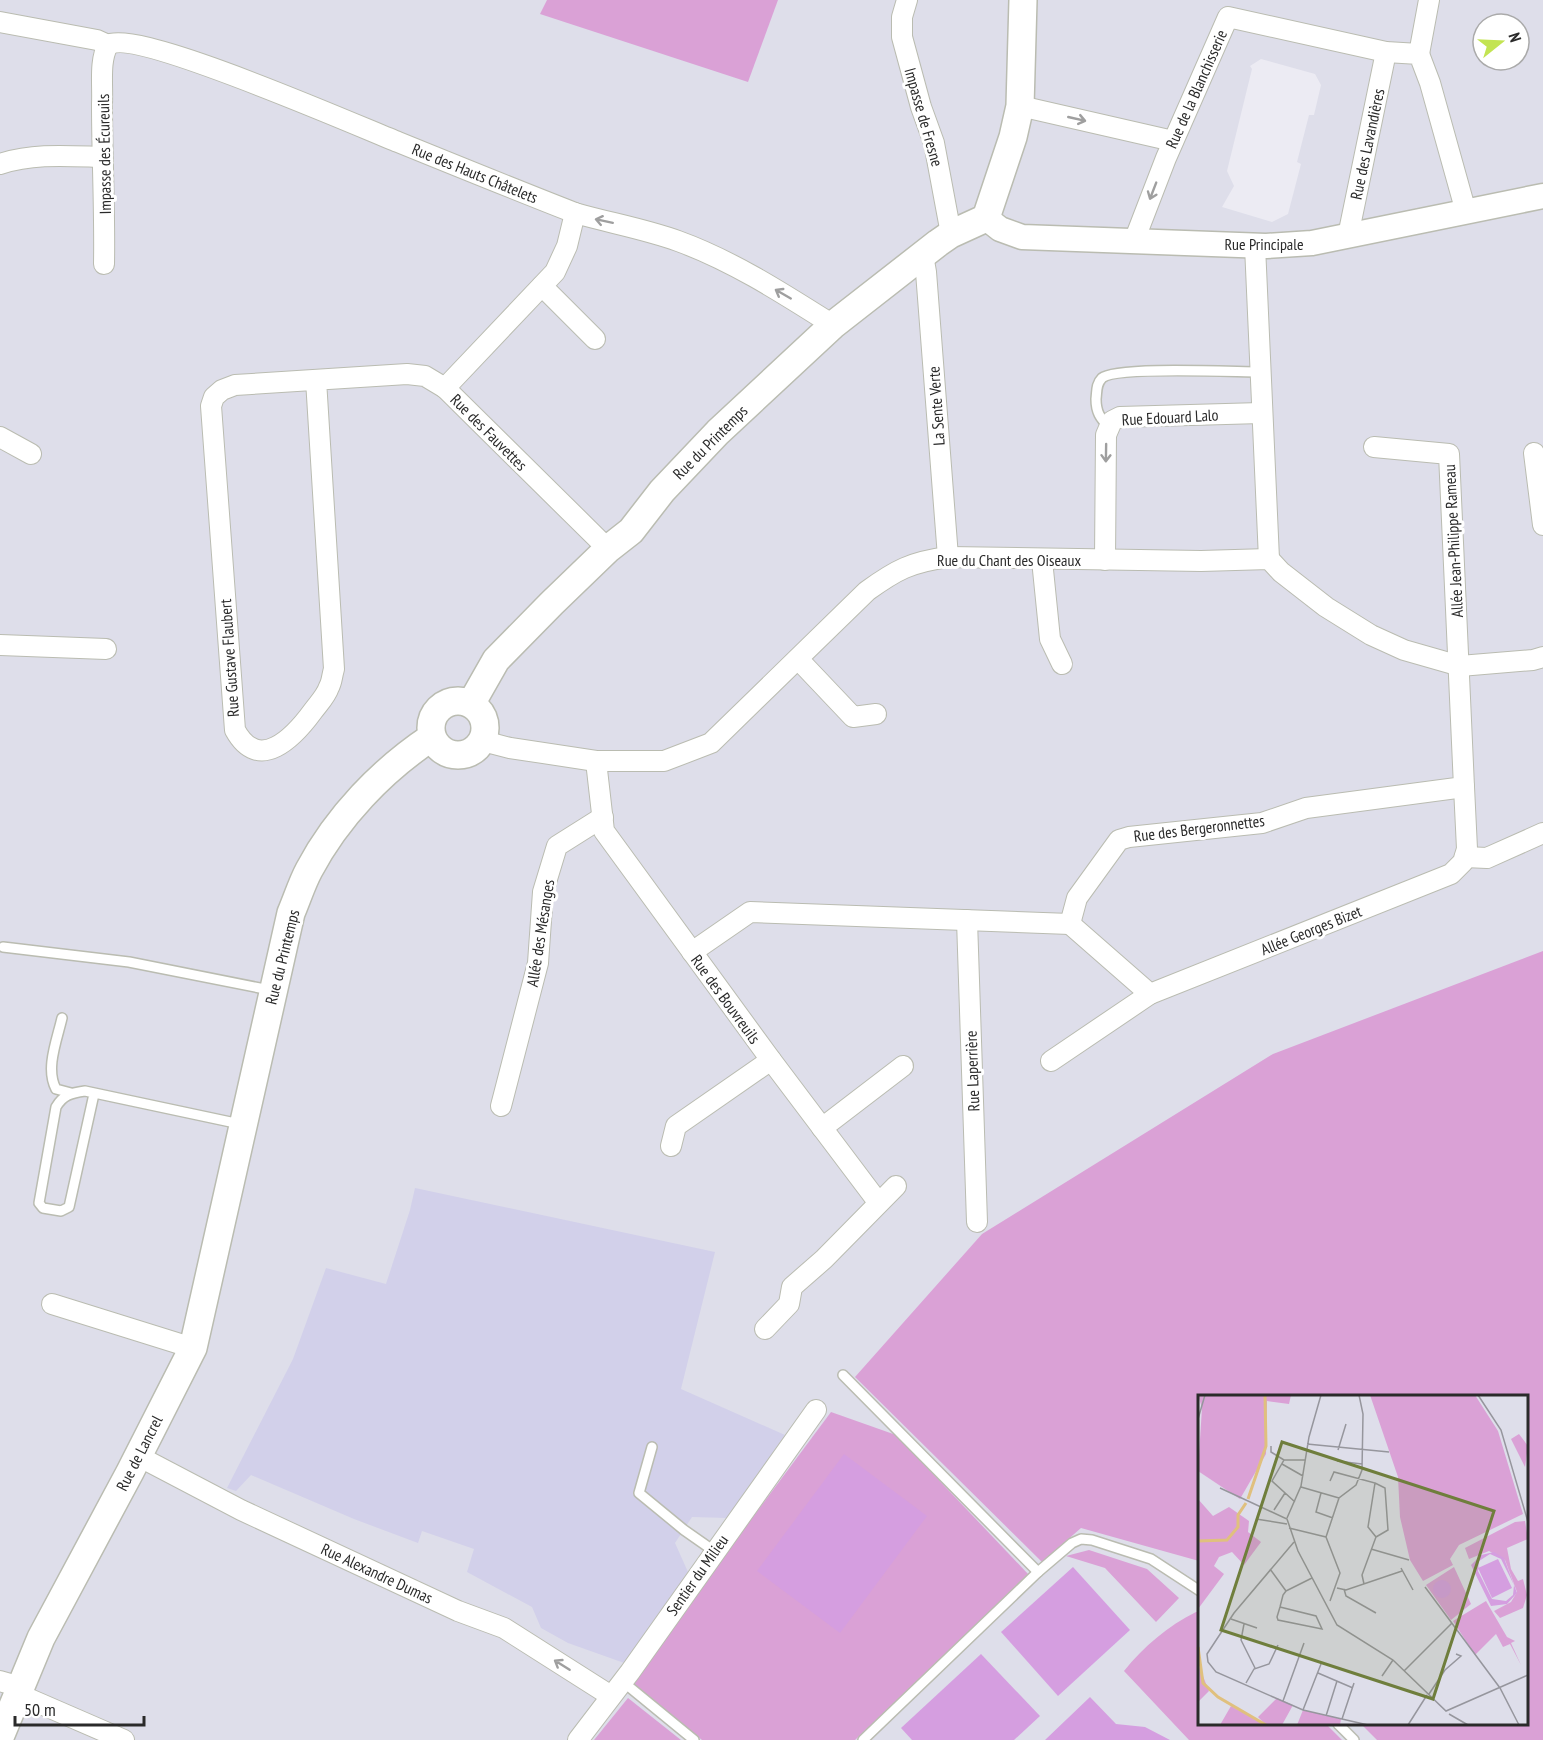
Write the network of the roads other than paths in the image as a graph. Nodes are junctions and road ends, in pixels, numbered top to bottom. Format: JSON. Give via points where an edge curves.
{"nodes":[{"id":1,"x":908,"y":0,"type":"edge"},
{"id":2,"x":1023,"y":0,"type":"edge"},
{"id":3,"x":1429,"y":0,"type":"edge"},
{"id":4,"x":0,"y":22,"type":"edge"},
{"id":5,"x":108,"y":45,"type":"junction"},
{"id":6,"x":1386,"y":52,"type":"junction"},
{"id":7,"x":1419,"y":54,"type":"junction"},
{"id":8,"x":1020,"y":106,"type":"junction"},
{"id":9,"x":1173,"y":141,"type":"junction"},
{"id":10,"x":102,"y":157,"type":"junction"},
{"id":11,"x":0,"y":164,"type":"edge"},
{"id":12,"x":1543,"y":196,"type":"edge"},
{"id":13,"x":1466,"y":212,"type":"junction"},
{"id":14,"x":575,"y":213,"type":"junction"},
{"id":15,"x":986,"y":218,"type":"junction"},
{"id":16,"x":951,"y":234,"type":"junction"},
{"id":17,"x":1348,"y":236,"type":"junction"},
{"id":18,"x":1134,"y":241,"type":"junction"},
{"id":19,"x":1254,"y":246,"type":"junction"},
{"id":20,"x":923,"y":255,"type":"junction"},
{"id":21,"x":104,"y":264,"type":"dead end"},
{"id":22,"x":542,"y":286,"type":"junction"},
{"id":23,"x":833,"y":325,"type":"junction"},
{"id":24,"x":595,"y":339,"type":"dead end"},
{"id":25,"x":1259,"y":372,"type":"junction"},
{"id":26,"x":316,"y":380,"type":"junction"},
{"id":27,"x":445,"y":388,"type":"junction"},
{"id":28,"x":1261,"y":413,"type":"junction"},
{"id":29,"x":1109,"y":427,"type":"junction"},
{"id":30,"x":0,"y":437,"type":"edge"},
{"id":31,"x":1374,"y":447,"type":"dead end"},
{"id":32,"x":1534,"y":453,"type":"dead end"},
{"id":33,"x":31,"y":454,"type":"dead end"},
{"id":34,"x":1543,"y":525,"type":"edge"},
{"id":35,"x":608,"y":549,"type":"junction"},
{"id":36,"x":948,"y":557,"type":"junction"},
{"id":37,"x":1269,"y":559,"type":"junction"},
{"id":38,"x":1042,"y":560,"type":"junction"},
{"id":39,"x":1105,"y":560,"type":"junction"},
{"id":40,"x":0,"y":645,"type":"edge"},
{"id":41,"x":106,"y":649,"type":"dead end"},
{"id":42,"x":1543,"y":657,"type":"edge"},
{"id":43,"x":798,"y":658,"type":"junction"},
{"id":44,"x":1062,"y":664,"type":"dead end"},
{"id":45,"x":1460,"y":666,"type":"junction"},
{"id":46,"x":471,"y":704,"type":"junction"},
{"id":47,"x":876,"y":714,"type":"dead end"},
{"id":48,"x":432,"y":737,"type":"junction"},
{"id":49,"x":483,"y":741,"type":"junction"},
{"id":50,"x":596,"y":761,"type":"junction"},
{"id":51,"x":1464,"y":787,"type":"junction"},
{"id":52,"x":603,"y":817,"type":"junction"},
{"id":53,"x":1543,"y":833,"type":"edge"},
{"id":54,"x":1465,"y":857,"type":"junction"},
{"id":55,"x":966,"y":920,"type":"junction"},
{"id":56,"x":1070,"y":924,"type":"junction"},
{"id":57,"x":3,"y":947,"type":"dead end"},
{"id":58,"x":692,"y":952,"type":"junction"},
{"id":59,"x":274,"y":990,"type":"junction"},
{"id":60,"x":1150,"y":994,"type":"junction"},
{"id":61,"x":62,"y":1018,"type":"dead end"},
{"id":62,"x":771,"y":1060,"type":"junction"},
{"id":63,"x":1051,"y":1061,"type":"dead end"},
{"id":64,"x":903,"y":1066,"type":"dead end"},
{"id":65,"x":71,"y":1093,"type":"junction"},
{"id":66,"x":94,"y":1094,"type":"junction"},
{"id":67,"x":501,"y":1106,"type":"dead end"},
{"id":68,"x":243,"y":1125,"type":"junction"},
{"id":69,"x":822,"y":1128,"type":"junction"},
{"id":70,"x":671,"y":1146,"type":"dead end"},
{"id":71,"x":237,"y":1154,"type":"joint"},
{"id":72,"x":896,"y":1186,"type":"dead end"},
{"id":73,"x":878,"y":1202,"type":"junction"},
{"id":74,"x":977,"y":1222,"type":"dead end"},
{"id":75,"x":52,"y":1304,"type":"dead end"},
{"id":76,"x":765,"y":1329,"type":"dead end"},
{"id":77,"x":193,"y":1348,"type":"junction"},
{"id":78,"x":843,"y":1376,"type":"dead end"},
{"id":79,"x":816,"y":1410,"type":"dead end"},
{"id":80,"x":652,"y":1447,"type":"dead end"},
{"id":81,"x":138,"y":1456,"type":"junction"},
{"id":82,"x":714,"y":1551,"type":"junction"},
{"id":83,"x":1038,"y":1572,"type":"junction"},
{"id":84,"x":1198,"y":1590,"type":"edge"},
{"id":85,"x":13,"y":1687,"type":"edge"},
{"id":86,"x":617,"y":1689,"type":"junction"},
{"id":87,"x":1339,"y":1725,"type":"edge"},
{"id":88,"x":0,"y":1737,"type":"edge"},
{"id":89,"x":124,"y":1740,"type":"edge"},
{"id":90,"x":578,"y":1740,"type":"edge"},
{"id":91,"x":694,"y":1740,"type":"edge"},
{"id":92,"x":863,"y":1740,"type":"edge"},
{"id":93,"x":1354,"y":1740,"type":"edge"}],
"edges":[{"from":1,"to":16,"type":"street","name":"Impasse de Fresne","via":[[902,17],[902,37],[934,143]]},
{"from":2,"to":8,"type":"main road"},
{"from":3,"to":7,"type":"street"},
{"from":4,"to":5,"type":"street","name":"Rue des Hauts Châtelets"},
{"from":5,"to":10,"type":"street","name":"Impasse des Écureuils","via":[[103,65]]},
{"from":5,"to":14,"type":"street","name":"Rue des Hauts Châtelets","via":[[114,42],[138,46],[241,78]]},
{"from":6,"to":7,"type":"street","name":"Rue de la Blanchisserie"},
{"from":6,"to":9,"type":"street","name":"Rue de la Blanchisserie","via":[[1228,17]]},
{"from":6,"to":17,"type":"street","name":"Rue des Lavandières"},
{"from":7,"to":13,"type":"street"},
{"from":8,"to":9,"type":"street","one_way":true},
{"from":8,"to":15,"type":"main road"},
{"from":9,"to":18,"type":"street","name":"Rue de la Blanchisserie","one_way":true},
{"from":10,"to":11,"type":"street","via":[[41,156]]},
{"from":10,"to":21,"type":"street","name":"Impasse des Écureuils"},
{"from":12,"to":13,"type":"street","name":"Rue Principale"},
{"from":13,"to":17,"type":"street","name":"Rue Principale"},
{"from":14,"to":22,"type":"street","name":"Rue des Fauvettes","via":[[563,258]]},
{"from":23,"to":14,"type":"street","name":"Rue des Hauts Châtelets","one_way":true,"via":[[698,249]]},
{"from":15,"to":16,"type":"main road","name":"Rue du Printemps"},
{"from":15,"to":18,"type":"street","name":"Rue Principale","via":[[1000,229],[1022,237]]},
{"from":16,"to":20,"type":"main road","name":"Rue du Printemps"},
{"from":17,"to":19,"type":"street","name":"Rue Principale","via":[[1312,243]]},
{"from":18,"to":19,"type":"street","name":"Rue Principale"},
{"from":19,"to":25,"type":"street"},
{"from":20,"to":23,"type":"main road","name":"Rue du Printemps"},
{"from":20,"to":36,"type":"street","name":"La Sente Verte"},
{"from":22,"to":24,"type":"street"},
{"from":22,"to":27,"type":"street","name":"Rue des Fauvettes"},
{"from":23,"to":35,"type":"main road","name":"Rue du Printemps","via":[[718,432],[669,483],[631,531]]},
{"from":25,"to":28,"type":"street"},
{"from":25,"to":29,"type":"lane","via":[[1162,371],[1104,376],[1097,386],[1096,407]]},
{"from":26,"to":26,"type":"street","name":"Rue Gustave Flaubert","via":[[334,669],[329,688],[297,731],[280,746],[252,748],[241,742],[235,730],[211,406],[214,397],[227,387]]},
{"from":26,"to":27,"type":"street","name":"Rue Gustave Flaubert","via":[[417,375]]},
{"from":27,"to":35,"type":"street","name":"Rue des Fauvettes"},
{"from":28,"to":29,"type":"street","name":"Rue Edouard Lalo","via":[[1120,417]]},
{"from":28,"to":37,"type":"street"},
{"from":29,"to":39,"type":"street","name":"Rue Edouard Lalo","one_way":true},
{"from":30,"to":33,"type":"street"},
{"from":31,"to":45,"type":"street","name":"Allée Jean-Philippe Rameau","via":[[1449,454]]},
{"from":32,"to":34,"type":"street"},
{"from":35,"to":46,"type":"main road","name":"Rue du Printemps","via":[[496,660]]},
{"from":36,"to":38,"type":"street","name":"Rue du Chant des Oiseaux"},
{"from":36,"to":43,"type":"street","name":"Rue du Chant des Oiseaux","via":[[920,561],[892,573],[867,591]]},
{"from":37,"to":39,"type":"street","name":"Rue du Chant des Oiseaux"},
{"from":37,"to":45,"type":"street","via":[[1326,607],[1371,635],[1404,650]]},
{"from":38,"to":39,"type":"street","name":"Rue du Chant des Oiseaux"},
{"from":38,"to":44,"type":"street","via":[[1050,639]]},
{"from":40,"to":41,"type":"street"},
{"from":42,"to":45,"type":"street"},
{"from":43,"to":47,"type":"street","via":[[853,717]]},
{"from":43,"to":50,"type":"street","name":"Rue du Chant des Oiseaux","via":[[711,743],[664,761]]},
{"from":45,"to":51,"type":"street"},
{"from":46,"to":48,"type":"main road","via":[[460,701],[440,707],[430,726]]},
{"from":46,"to":49,"type":"main road","via":[[484,720]]},
{"from":48,"to":49,"type":"main road","via":[[443,752],[456,756],[467,755]]},
{"from":48,"to":59,"type":"main road","name":"Rue du Printemps","via":[[390,768],[319,851],[291,913]]},
{"from":49,"to":50,"type":"street","name":"Rue du Chant des Oiseaux"},
{"from":50,"to":52,"type":"street","name":"Rue des Bouvreuils"},
{"from":51,"to":54,"type":"street"},
{"from":51,"to":56,"type":"street","name":"Rue des Bergeronnettes","via":[[1306,808],[1262,823],[1119,840],[1077,898]]},
{"from":52,"to":58,"type":"street","name":"Rue des Bouvreuils","via":[[604,831]]},
{"from":52,"to":67,"type":"street","name":"Allée des Mésanges","via":[[557,846],[543,892],[538,963]]},
{"from":53,"to":54,"type":"street","via":[[1487,858]]},
{"from":54,"to":60,"type":"street","name":"Allée Georges Bizet","via":[[1451,874]]},
{"from":55,"to":56,"type":"street"},
{"from":55,"to":58,"type":"street","via":[[750,912]]},
{"from":55,"to":74,"type":"street","name":"Rue Laperrière"},
{"from":56,"to":60,"type":"street"},
{"from":57,"to":59,"type":"lane","via":[[129,962]]},
{"from":58,"to":62,"type":"street","name":"Rue des Bouvreuils"},
{"from":59,"to":68,"type":"main road","name":"Rue du Printemps"},
{"from":60,"to":63,"type":"street","name":"Allée Georges Bizet"},
{"from":61,"to":65,"type":"lane","via":[[51,1081],[56,1089]]},
{"from":62,"to":69,"type":"street","name":"Rue des Bouvreuils"},
{"from":62,"to":70,"type":"street","via":[[676,1126]]},
{"from":64,"to":69,"type":"street"},
{"from":65,"to":66,"type":"lane"},
{"from":65,"to":66,"type":"lane","via":[[56,1107],[39,1203],[43,1208],[61,1211],[69,1208]]},
{"from":66,"to":68,"type":"lane"},
{"from":68,"to":71,"type":"main road","name":"Rue du Printemps"},
{"from":69,"to":73,"type":"street","name":"Rue des Bouvreuils"},
{"from":71,"to":77,"type":"main road","name":"Rue de Lancrel"},
{"from":72,"to":73,"type":"street"},
{"from":73,"to":76,"type":"street","via":[[792,1287],[789,1304]]},
{"from":75,"to":77,"type":"street"},
{"from":77,"to":81,"type":"main road","name":"Rue de Lancrel"},
{"from":78,"to":83,"type":"lane"},
{"from":79,"to":82,"type":"street","name":"Sentier du Milieu"},
{"from":80,"to":82,"type":"lane","via":[[639,1493]]},
{"from":81,"to":85,"type":"main road","name":"Rue de Lancrel"},
{"from":86,"to":81,"type":"street","name":"Rue Alexandre Dumas","one_way":true,"via":[[504,1628],[458,1611],[252,1515]]},
{"from":82,"to":86,"type":"street","name":"Sentier du Milieu"},
{"from":83,"to":84,"type":"lane","via":[[1072,1543],[1092,1540],[1151,1559]]},
{"from":83,"to":92,"type":"lane"},
{"from":85,"to":88,"type":"main road","name":"Rue de Lancrel"},
{"from":85,"to":89,"type":"street"},
{"from":86,"to":90,"type":"street","name":"Sentier du Milieu"},
{"from":86,"to":91,"type":"lane"},
{"from":87,"to":93,"type":"lane"}]}
